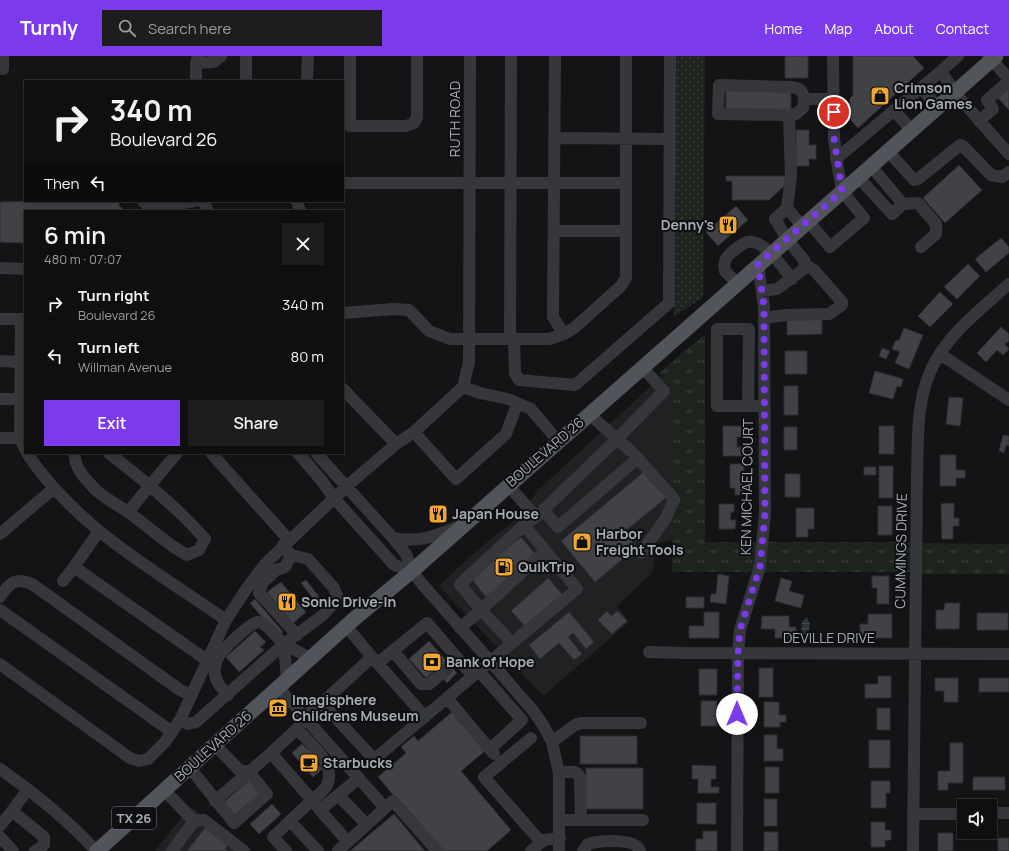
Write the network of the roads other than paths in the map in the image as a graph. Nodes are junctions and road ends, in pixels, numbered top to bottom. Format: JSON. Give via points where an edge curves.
{"nodes":[{"id":1,"x":3,"y":56,"type":"edge"},
{"id":2,"x":221,"y":56,"type":"edge"},
{"id":3,"x":246,"y":56,"type":"edge"},
{"id":4,"x":308,"y":56,"type":"edge"},
{"id":5,"x":350,"y":56,"type":"edge"},
{"id":6,"x":417,"y":56,"type":"edge"},
{"id":7,"x":470,"y":56,"type":"edge"},
{"id":8,"x":511,"y":56,"type":"edge"},
{"id":9,"x":555,"y":56,"type":"edge"},
{"id":10,"x":626,"y":56,"type":"edge"},
{"id":11,"x":670,"y":56,"type":"edge"},
{"id":12,"x":833,"y":56,"type":"edge"},
{"id":13,"x":958,"y":56,"type":"edge"},
{"id":14,"x":992,"y":57,"type":"edge"},
{"id":15,"x":197,"y":59,"type":"edge"},
{"id":16,"x":3,"y":69,"type":"dead end"},
{"id":17,"x":941,"y":71,"type":"junction"},
{"id":18,"x":196,"y":80,"type":"edge"},
{"id":19,"x":246,"y":80,"type":"edge"},
{"id":20,"x":307,"y":80,"type":"edge"},
{"id":21,"x":1009,"y":80,"type":"edge"},
{"id":22,"x":920,"y":88,"type":"junction"},
{"id":23,"x":954,"y":93,"type":"junction"},
{"id":24,"x":804,"y":100,"type":"junction"},
{"id":25,"x":834,"y":100,"type":"junction"},
{"id":26,"x":938,"y":107,"type":"junction"},
{"id":27,"x":894,"y":110,"type":"junction"},
{"id":28,"x":789,"y":115,"type":"junction"},
{"id":29,"x":979,"y":121,"type":"junction"},
{"id":30,"x":912,"y":130,"type":"junction"},
{"id":31,"x":554,"y":138,"type":"junction"},
{"id":32,"x":626,"y":139,"type":"junction"},
{"id":33,"x":669,"y":139,"type":"junction"},
{"id":34,"x":888,"y":151,"type":"junction"},
{"id":35,"x":1009,"y":154,"type":"edge"},
{"id":36,"x":836,"y":159,"type":"junction"},
{"id":37,"x":871,"y":166,"type":"junction"},
{"id":38,"x":1009,"y":172,"type":"edge"},
{"id":39,"x":858,"y":177,"type":"junction"},
{"id":40,"x":344,"y":183,"type":"edge"},
{"id":41,"x":470,"y":183,"type":"junction"},
{"id":42,"x":510,"y":183,"type":"junction"},
{"id":43,"x":554,"y":183,"type":"junction"},
{"id":44,"x":626,"y":183,"type":"junction"},
{"id":45,"x":842,"y":191,"type":"junction"},
{"id":46,"x":144,"y":202,"type":"edge"},
{"id":47,"x":903,"y":204,"type":"junction"},
{"id":48,"x":202,"y":205,"type":"edge"},
{"id":49,"x":787,"y":208,"type":"junction"},
{"id":50,"x":805,"y":224,"type":"junction"},
{"id":51,"x":554,"y":231,"type":"junction"},
{"id":52,"x":626,"y":231,"type":"junction"},
{"id":53,"x":787,"y":239,"type":"junction"},
{"id":54,"x":921,"y":247,"type":"dead end"},
{"id":55,"x":771,"y":253,"type":"junction"},
{"id":56,"x":758,"y":264,"type":"junction"},
{"id":57,"x":806,"y":265,"type":"junction"},
{"id":58,"x":0,"y":268,"type":"edge"},
{"id":59,"x":24,"y":269,"type":"edge"},
{"id":60,"x":792,"y":279,"type":"junction"},
{"id":61,"x":737,"y":283,"type":"junction"},
{"id":62,"x":1009,"y":284,"type":"edge"},
{"id":63,"x":762,"y":291,"type":"junction"},
{"id":64,"x":0,"y":313,"type":"edge"},
{"id":65,"x":344,"y":313,"type":"edge"},
{"id":66,"x":702,"y":314,"type":"junction"},
{"id":67,"x":24,"y":317,"type":"edge"},
{"id":68,"x":764,"y":318,"type":"junction"},
{"id":69,"x":0,"y":319,"type":"edge"},
{"id":70,"x":717,"y":329,"type":"junction"},
{"id":71,"x":564,"y":334,"type":"junction"},
{"id":72,"x":512,"y":339,"type":"junction"},
{"id":73,"x":469,"y":340,"type":"junction"},
{"id":74,"x":23,"y":345,"type":"edge"},
{"id":75,"x":940,"y":354,"type":"junction"},
{"id":76,"x":748,"y":356,"type":"junction"},
{"id":77,"x":764,"y":356,"type":"junction"},
{"id":78,"x":0,"y":361,"type":"edge"},
{"id":79,"x":20,"y":362,"type":"junction"},
{"id":80,"x":642,"y":367,"type":"junction"},
{"id":81,"x":463,"y":386,"type":"junction"},
{"id":82,"x":344,"y":390,"type":"edge"},
{"id":83,"x":0,"y":399,"type":"edge"},
{"id":84,"x":20,"y":400,"type":"junction"},
{"id":85,"x":1009,"y":400,"type":"edge"},
{"id":86,"x":517,"y":404,"type":"junction"},
{"id":87,"x":748,"y":406,"type":"junction"},
{"id":88,"x":764,"y":406,"type":"junction"},
{"id":89,"x":589,"y":414,"type":"junction"},
{"id":90,"x":414,"y":432,"type":"junction"},
{"id":91,"x":0,"y":438,"type":"edge"},
{"id":92,"x":20,"y":438,"type":"junction"},
{"id":93,"x":617,"y":439,"type":"junction"},
{"id":94,"x":558,"y":441,"type":"junction"},
{"id":95,"x":396,"y":444,"type":"junction"},
{"id":96,"x":24,"y":447,"type":"edge"},
{"id":97,"x":28,"y":454,"type":"edge"},
{"id":98,"x":75,"y":454,"type":"edge"},
{"id":99,"x":110,"y":454,"type":"edge"},
{"id":100,"x":176,"y":454,"type":"edge"},
{"id":101,"x":212,"y":454,"type":"edge"},
{"id":102,"x":299,"y":454,"type":"edge"},
{"id":103,"x":317,"y":454,"type":"edge"},
{"id":104,"x":638,"y":458,"type":"junction"},
{"id":105,"x":508,"y":485,"type":"junction"},
{"id":106,"x":150,"y":486,"type":"junction"},
{"id":107,"x":347,"y":486,"type":"junction"},
{"id":108,"x":54,"y":489,"type":"junction"},
{"id":109,"x":334,"y":498,"type":"junction"},
{"id":110,"x":128,"y":512,"type":"junction"},
{"id":111,"x":540,"y":513,"type":"junction"},
{"id":112,"x":463,"y":525,"type":"junction"},
{"id":113,"x":524,"y":525,"type":"junction"},
{"id":114,"x":99,"y":531,"type":"junction"},
{"id":115,"x":0,"y":534,"type":"edge"},
{"id":116,"x":393,"y":538,"type":"junction"},
{"id":117,"x":286,"y":542,"type":"junction"},
{"id":118,"x":545,"y":551,"type":"junction"},
{"id":119,"x":641,"y":553,"type":"dead end"},
{"id":120,"x":291,"y":555,"type":"junction"},
{"id":121,"x":74,"y":567,"type":"junction"},
{"id":122,"x":412,"y":571,"type":"junction"},
{"id":123,"x":63,"y":581,"type":"dead end"},
{"id":124,"x":1,"y":595,"type":"edge"},
{"id":125,"x":0,"y":610,"type":"edge"},
{"id":126,"x":481,"y":610,"type":"junction"},
{"id":127,"x":226,"y":620,"type":"junction"},
{"id":128,"x":346,"y":626,"type":"junction"},
{"id":129,"x":460,"y":628,"type":"junction"},
{"id":130,"x":297,"y":635,"type":"junction"},
{"id":131,"x":512,"y":643,"type":"junction"},
{"id":132,"x":284,"y":644,"type":"junction"},
{"id":133,"x":220,"y":647,"type":"junction"},
{"id":134,"x":393,"y":651,"type":"junction"},
{"id":135,"x":649,"y":652,"type":"dead end"},
{"id":136,"x":738,"y":653,"type":"junction"},
{"id":137,"x":914,"y":653,"type":"junction"},
{"id":138,"x":1009,"y":654,"type":"edge"},
{"id":139,"x":310,"y":658,"type":"junction"},
{"id":140,"x":375,"y":660,"type":"junction"},
{"id":141,"x":208,"y":661,"type":"junction"},
{"id":142,"x":490,"y":661,"type":"junction"},
{"id":143,"x":0,"y":664,"type":"edge"},
{"id":144,"x":476,"y":673,"type":"junction"},
{"id":145,"x":440,"y":675,"type":"tunnel mouth"},
{"id":146,"x":283,"y":683,"type":"junction"},
{"id":147,"x":228,"y":695,"type":"junction"},
{"id":148,"x":192,"y":696,"type":"junction"},
{"id":149,"x":447,"y":698,"type":"junction"},
{"id":150,"x":322,"y":703,"type":"junction"},
{"id":151,"x":425,"y":717,"type":"junction"},
{"id":152,"x":305,"y":718,"type":"junction"},
{"id":153,"x":180,"y":720,"type":"junction"},
{"id":154,"x":641,"y":723,"type":"dead end"},
{"id":155,"x":297,"y":730,"type":"junction"},
{"id":156,"x":172,"y":732,"type":"junction"},
{"id":157,"x":531,"y":738,"type":"dead end"},
{"id":158,"x":552,"y":742,"type":"junction"},
{"id":159,"x":215,"y":745,"type":"junction"},
{"id":160,"x":490,"y":749,"type":"junction"},
{"id":161,"x":271,"y":753,"type":"junction"},
{"id":162,"x":502,"y":762,"type":"junction"},
{"id":163,"x":0,"y":768,"type":"edge"},
{"id":164,"x":190,"y":768,"type":"junction"},
{"id":165,"x":249,"y":772,"type":"junction"},
{"id":166,"x":559,"y":773,"type":"junction"},
{"id":167,"x":359,"y":778,"type":"junction"},
{"id":168,"x":28,"y":789,"type":"junction"},
{"id":169,"x":164,"y":790,"type":"junction"},
{"id":170,"x":338,"y":796,"type":"junction"},
{"id":171,"x":215,"y":800,"type":"junction"},
{"id":172,"x":312,"y":800,"type":"junction"},
{"id":173,"x":385,"y":808,"type":"junction"},
{"id":174,"x":320,"y":810,"type":"junction"},
{"id":175,"x":12,"y":811,"type":"junction"},
{"id":176,"x":997,"y":813,"type":"edge"},
{"id":177,"x":1009,"y":813,"type":"edge"},
{"id":178,"x":913,"y":814,"type":"junction"},
{"id":179,"x":957,"y":814,"type":"edge"},
{"id":180,"x":560,"y":820,"type":"junction"},
{"id":181,"x":581,"y":820,"type":"junction"},
{"id":182,"x":643,"y":820,"type":"dead end"},
{"id":183,"x":194,"y":821,"type":"junction"},
{"id":184,"x":290,"y":821,"type":"junction"},
{"id":185,"x":367,"y":825,"type":"junction"},
{"id":186,"x":0,"y":826,"type":"edge"},
{"id":187,"x":0,"y":837,"type":"edge"},
{"id":188,"x":560,"y":838,"type":"junction"},
{"id":189,"x":348,"y":842,"type":"junction"},
{"id":190,"x":541,"y":842,"type":"junction"},
{"id":191,"x":13,"y":851,"type":"edge"},
{"id":192,"x":36,"y":851,"type":"edge"},
{"id":193,"x":96,"y":851,"type":"edge"},
{"id":194,"x":172,"y":851,"type":"edge"},
{"id":195,"x":244,"y":851,"type":"edge"},
{"id":196,"x":286,"y":851,"type":"edge"},
{"id":197,"x":318,"y":851,"type":"edge"},
{"id":198,"x":338,"y":851,"type":"edge"},
{"id":199,"x":437,"y":851,"type":"edge"},
{"id":200,"x":531,"y":851,"type":"edge"},
{"id":201,"x":559,"y":851,"type":"edge"},
{"id":202,"x":583,"y":851,"type":"edge"},
{"id":203,"x":640,"y":851,"type":"edge"},
{"id":204,"x":737,"y":851,"type":"edge"},
{"id":205,"x":913,"y":851,"type":"edge"}],
"edges":[{"from":1,"to":16,"type":"street"},
{"from":2,"to":15,"type":"street","via":[[214,62]]},
{"from":3,"to":19,"type":"street"},
{"from":4,"to":20,"type":"street"},
{"from":5,"to":6,"type":"street","via":[[350,126],[406,126],[414,123],[417,117]]},
{"from":7,"to":41,"type":"street","name":"RUTH ROAD"},
{"from":8,"to":42,"type":"street"},
{"from":9,"to":31,"type":"street"},
{"from":10,"to":32,"type":"street"},
{"from":11,"to":33,"type":"street"},
{"from":12,"to":25,"type":"street"},
{"from":13,"to":17,"type":"street"},
{"from":14,"to":21,"type":"street"},
{"from":14,"to":23,"type":"main road","name":"BOULEVARD 26","number":"TX 26"},
{"from":15,"to":18,"type":"street"},
{"from":17,"to":22,"type":"street"},
{"from":17,"to":23,"type":"street"},
{"from":21,"to":29,"type":"street","via":[[987,100],[993,108]]},
{"from":22,"to":26,"type":"street"},
{"from":22,"to":27,"type":"street"},
{"from":23,"to":26,"type":"main road","name":"BOULEVARD 26","number":"TX 26"},
{"from":23,"to":29,"type":"street"},
{"from":24,"to":25,"type":"street"},
{"from":24,"to":28,"type":"street","via":[[803,108],[796,114]]},
{"from":24,"to":28,"type":"street","via":[[799,88],[790,86],[719,85],[718,114]]},
{"from":25,"to":36,"type":"street"},
{"from":26,"to":30,"type":"main road","name":"BOULEVARD 26","number":"TX 26"},
{"from":27,"to":30,"type":"street"},
{"from":27,"to":36,"type":"street"},
{"from":28,"to":49,"type":"street","via":[[790,176]]},
{"from":29,"to":35,"type":"street"},
{"from":30,"to":34,"type":"main road","name":"BOULEVARD 26","number":"TX 26"},
{"from":31,"to":32,"type":"street"},
{"from":31,"to":43,"type":"street"},
{"from":32,"to":33,"type":"street"},
{"from":32,"to":44,"type":"street"},
{"from":33,"to":72,"type":"street","via":[[669,303],[575,385],[518,380]]},
{"from":34,"to":37,"type":"main road","name":"BOULEVARD 26","number":"TX 26"},
{"from":34,"to":38,"type":"street","via":[[914,180],[960,145],[991,175],[1002,177]]},
{"from":36,"to":45,"type":"street"},
{"from":37,"to":39,"type":"main road","name":"BOULEVARD 26","number":"TX 26"},
{"from":37,"to":47,"type":"street"},
{"from":39,"to":45,"type":"main road","name":"BOULEVARD 26","number":"TX 26"},
{"from":39,"to":47,"type":"street","via":[[892,214]]},
{"from":40,"to":41,"type":"street"},
{"from":41,"to":42,"type":"street"},
{"from":41,"to":73,"type":"street","name":"RUTH ROAD"},
{"from":42,"to":43,"type":"street"},
{"from":42,"to":72,"type":"street"},
{"from":43,"to":44,"type":"street"},
{"from":43,"to":51,"type":"street"},
{"from":44,"to":52,"type":"street"},
{"from":45,"to":50,"type":"main road","name":"BOULEVARD 26","number":"TX 26"},
{"from":45,"to":50,"type":"street","via":[[864,218],[830,247]]},
{"from":46,"to":48,"type":"street","via":[[150,208]]},
{"from":47,"to":54,"type":"street","via":[[918,203],[936,224],[936,234]]},
{"from":49,"to":50,"type":"street"},
{"from":49,"to":53,"type":"street","via":[[775,219]]},
{"from":50,"to":53,"type":"main road","name":"BOULEVARD 26","number":"TX 26"},
{"from":51,"to":52,"type":"street"},
{"from":51,"to":71,"type":"street","via":[[553,317]]},
{"from":52,"to":71,"type":"street","via":[[626,278],[621,286]]},
{"from":53,"to":55,"type":"main road","name":"BOULEVARD 26","number":"TX 26"},
{"from":53,"to":57,"type":"street"},
{"from":55,"to":56,"type":"main road","name":"BOULEVARD 26","number":"TX 26"},
{"from":55,"to":60,"type":"street"},
{"from":55,"to":61,"type":"street","via":[[754,242],[747,242],[730,254],[725,260],[725,271]]},
{"from":56,"to":61,"type":"main road","name":"BOULEVARD 26","number":"TX 26"},
{"from":56,"to":63,"type":"street","name":"KEN MICHAEL COURT"},
{"from":57,"to":60,"type":"street"},
{"from":57,"to":68,"type":"street","via":[[814,270],[842,305],[829,314]]},
{"from":58,"to":59,"type":"street"},
{"from":60,"to":63,"type":"street","via":[[777,289]]},
{"from":61,"to":66,"type":"main road","name":"BOULEVARD 26","number":"TX 26"},
{"from":62,"to":75,"type":"street","name":"CUMMINGS DRIVE","via":[[982,308]]},
{"from":63,"to":68,"type":"street","name":"KEN MICHAEL COURT"},
{"from":64,"to":67,"type":"street"},
{"from":65,"to":73,"type":"street","via":[[409,310],[429,331],[450,339]]},
{"from":66,"to":70,"type":"street"},
{"from":66,"to":80,"type":"main road","name":"BOULEVARD 26","number":"TX 26"},
{"from":67,"to":69,"type":"street"},
{"from":67,"to":74,"type":"street"},
{"from":68,"to":77,"type":"street","name":"KEN MICHAEL COURT"},
{"from":70,"to":76,"type":"street","via":[[748,329]]},
{"from":70,"to":87,"type":"street","via":[[717,406]]},
{"from":71,"to":72,"type":"street","via":[[549,339]]},
{"from":72,"to":73,"type":"street"},
{"from":73,"to":81,"type":"street","name":"RUTH ROAD","via":[[469,362]]},
{"from":74,"to":79,"type":"street"},
{"from":75,"to":85,"type":"street"},
{"from":75,"to":137,"type":"street","name":"CUMMINGS DRIVE","via":[[929,372],[919,429]]},
{"from":76,"to":77,"type":"street"},
{"from":76,"to":87,"type":"street"},
{"from":77,"to":88,"type":"street","name":"KEN MICHAEL COURT"},
{"from":78,"to":79,"type":"street"},
{"from":79,"to":84,"type":"street"},
{"from":80,"to":89,"type":"main road","name":"BOULEVARD 26","number":"TX 26"},
{"from":80,"to":93,"type":"street","via":[[664,391]]},
{"from":81,"to":86,"type":"street"},
{"from":81,"to":90,"type":"street"},
{"from":82,"to":95,"type":"street"},
{"from":83,"to":84,"type":"street"},
{"from":84,"to":92,"type":"street"},
{"from":86,"to":90,"type":"street","via":[[506,434],[456,479]]},
{"from":86,"to":94,"type":"street","via":[[531,408]]},
{"from":87,"to":88,"type":"street"},
{"from":88,"to":136,"type":"street","name":"KEN MICHAEL COURT","via":[[765,514],[762,549],[756,581],[740,630]]},
{"from":89,"to":93,"type":"street"},
{"from":89,"to":94,"type":"main road","name":"BOULEVARD 26","number":"TX 26"},
{"from":90,"to":95,"type":"street"},
{"from":91,"to":92,"type":"street"},
{"from":92,"to":96,"type":"street"},
{"from":93,"to":104,"type":"street"},
{"from":93,"to":111,"type":"street"},
{"from":94,"to":105,"type":"main road","name":"BOULEVARD 26","number":"TX 26"},
{"from":95,"to":107,"type":"street"},
{"from":97,"to":108,"type":"street"},
{"from":98,"to":110,"type":"street","via":[[77,467],[98,492]]},
{"from":99,"to":106,"type":"street"},
{"from":100,"to":106,"type":"street"},
{"from":101,"to":117,"type":"street"},
{"from":102,"to":109,"type":"street"},
{"from":103,"to":107,"type":"street"},
{"from":104,"to":111,"type":"street","via":[[558,527]]},
{"from":104,"to":119,"type":"street","via":[[674,499],[666,518]]},
{"from":105,"to":111,"type":"street"},
{"from":105,"to":112,"type":"main road","name":"BOULEVARD 26","number":"TX 26"},
{"from":106,"to":110,"type":"street"},
{"from":106,"to":110,"type":"street","via":[[205,539],[199,550],[187,555],[183,553]]},
{"from":107,"to":109,"type":"street"},
{"from":107,"to":116,"type":"street"},
{"from":108,"to":114,"type":"street"},
{"from":108,"to":115,"type":"street"},
{"from":109,"to":117,"type":"street"},
{"from":109,"to":122,"type":"street","via":[[394,565]]},
{"from":111,"to":113,"type":"street"},
{"from":112,"to":116,"type":"street","via":[[424,540]]},
{"from":112,"to":122,"type":"main road","name":"BOULEVARD 26","number":"TX 26"},
{"from":113,"to":118,"type":"street"},
{"from":113,"to":126,"type":"street","via":[[460,584]]},
{"from":114,"to":121,"type":"street"},
{"from":114,"to":127,"type":"street"},
{"from":116,"to":122,"type":"street","via":[[406,554]]},
{"from":117,"to":120,"type":"street"},
{"from":117,"to":127,"type":"street","via":[[265,564]]},
{"from":118,"to":126,"type":"street"},
{"from":118,"to":131,"type":"street","via":[[577,589]]},
{"from":120,"to":130,"type":"street","via":[[285,567],[276,570],[263,582],[259,593]]},
{"from":120,"to":130,"type":"street","via":[[308,559],[334,588],[338,598],[323,615]]},
{"from":121,"to":123,"type":"street"},
{"from":121,"to":141,"type":"street"},
{"from":122,"to":128,"type":"main road","name":"BOULEVARD 26","number":"TX 26"},
{"from":122,"to":129,"type":"street"},
{"from":124,"to":148,"type":"street","via":[[13,582],[23,580],[32,584]]},
{"from":125,"to":156,"type":"street"},
{"from":126,"to":129,"type":"street"},
{"from":126,"to":131,"type":"street"},
{"from":127,"to":133,"type":"street"},
{"from":128,"to":139,"type":"main road","name":"BOULEVARD 26","number":"TX 26"},
{"from":128,"to":140,"type":"street"},
{"from":129,"to":142,"type":"street"},
{"from":130,"to":132,"type":"street"},
{"from":131,"to":142,"type":"street"},
{"from":132,"to":133,"type":"street","via":[[264,624],[258,622]]},
{"from":132,"to":139,"type":"street"},
{"from":132,"to":146,"type":"street"},
{"from":132,"to":147,"type":"street"},
{"from":133,"to":141,"type":"street"},
{"from":133,"to":147,"type":"street","via":[[215,674],[218,684]]},
{"from":134,"to":140,"type":"street"},
{"from":134,"to":144,"type":"street","via":[[427,623],[454,662]]},
{"from":134,"to":145,"type":"street","via":[[421,684],[429,684]]},
{"from":135,"to":136,"type":"street","name":"DEVILLE DRIVE"},
{"from":136,"to":137,"type":"street","name":"DEVILLE DRIVE"},
{"from":136,"to":204,"type":"street","name":"KEN MICHAEL COURT"},
{"from":137,"to":138,"type":"street","name":"DEVILLE DRIVE"},
{"from":137,"to":178,"type":"street","name":"CUMMINGS DRIVE"},
{"from":139,"to":146,"type":"main road","name":"BOULEVARD 26","number":"TX 26"},
{"from":140,"to":150,"type":"street"},
{"from":140,"to":151,"type":"street"},
{"from":141,"to":148,"type":"street"},
{"from":142,"to":144,"type":"street"},
{"from":142,"to":158,"type":"street","via":[[534,712]]},
{"from":143,"to":156,"type":"street","via":[[130,758],[139,761],[148,759]]},
{"from":144,"to":149,"type":"street"},
{"from":144,"to":160,"type":"street","via":[[522,720]]},
{"from":146,"to":152,"type":"street"},
{"from":146,"to":159,"type":"main road","name":"BOULEVARD 26","number":"TX 26"},
{"from":147,"to":153,"type":"street","via":[[196,722],[188,724]]},
{"from":148,"to":153,"type":"street"},
{"from":149,"to":151,"type":"street"},
{"from":149,"to":160,"type":"street"},
{"from":150,"to":151,"type":"street","via":[[372,757],[377,757]]},
{"from":150,"to":152,"type":"street"},
{"from":152,"to":155,"type":"street"},
{"from":152,"to":167,"type":"street"},
{"from":153,"to":156,"type":"street"},
{"from":154,"to":158,"type":"street","via":[[581,722]]},
{"from":155,"to":161,"type":"street"},
{"from":155,"to":172,"type":"street","via":[[328,765],[330,777],[327,786]]},
{"from":157,"to":162,"type":"street"},
{"from":158,"to":166,"type":"street"},
{"from":159,"to":164,"type":"main road","name":"BOULEVARD 26","number":"TX 26"},
{"from":159,"to":165,"type":"street","via":[[239,770]]},
{"from":160,"to":162,"type":"street"},
{"from":161,"to":165,"type":"street"},
{"from":161,"to":172,"type":"street"},
{"from":162,"to":190,"type":"street","via":[[484,777]]},
{"from":163,"to":168,"type":"street"},
{"from":164,"to":169,"type":"main road","name":"BOULEVARD 26","number":"TX 26"},
{"from":164,"to":171,"type":"street"},
{"from":165,"to":171,"type":"street"},
{"from":165,"to":171,"type":"street","via":[[267,794],[234,823]]},
{"from":166,"to":180,"type":"street"},
{"from":166,"to":181,"type":"street","via":[[573,772],[580,777]]},
{"from":167,"to":170,"type":"street"},
{"from":167,"to":173,"type":"street"},
{"from":168,"to":175,"type":"street"},
{"from":168,"to":193,"type":"street"},
{"from":169,"to":183,"type":"street"},
{"from":169,"to":193,"type":"main road","name":"BOULEVARD 26","number":"TX 26"},
{"from":170,"to":174,"type":"street"},
{"from":170,"to":185,"type":"street"},
{"from":172,"to":174,"type":"street"},
{"from":172,"to":184,"type":"street"},
{"from":173,"to":185,"type":"street"},
{"from":173,"to":199,"type":"street","via":[[393,801]]},
{"from":174,"to":189,"type":"street"},
{"from":175,"to":186,"type":"street"},
{"from":175,"to":192,"type":"street","via":[[44,837],[44,845]]},
{"from":176,"to":177,"type":"street"},
{"from":178,"to":179,"type":"street"},
{"from":178,"to":205,"type":"street","name":"CUMMINGS DRIVE"},
{"from":180,"to":181,"type":"street"},
{"from":180,"to":188,"type":"street"},
{"from":181,"to":182,"type":"street"},
{"from":183,"to":194,"type":"street"},
{"from":183,"to":195,"type":"street","via":[[204,820]]},
{"from":184,"to":196,"type":"street","via":[[273,837]]},
{"from":184,"to":197,"type":"street"},
{"from":185,"to":189,"type":"street"},
{"from":187,"to":191,"type":"street"},
{"from":188,"to":190,"type":"street"},
{"from":188,"to":201,"type":"street"},
{"from":189,"to":198,"type":"street"},
{"from":190,"to":200,"type":"street"},
{"from":202,"to":203,"type":"street","via":[[588,844],[595,842],[630,842],[636,844]]}]}
